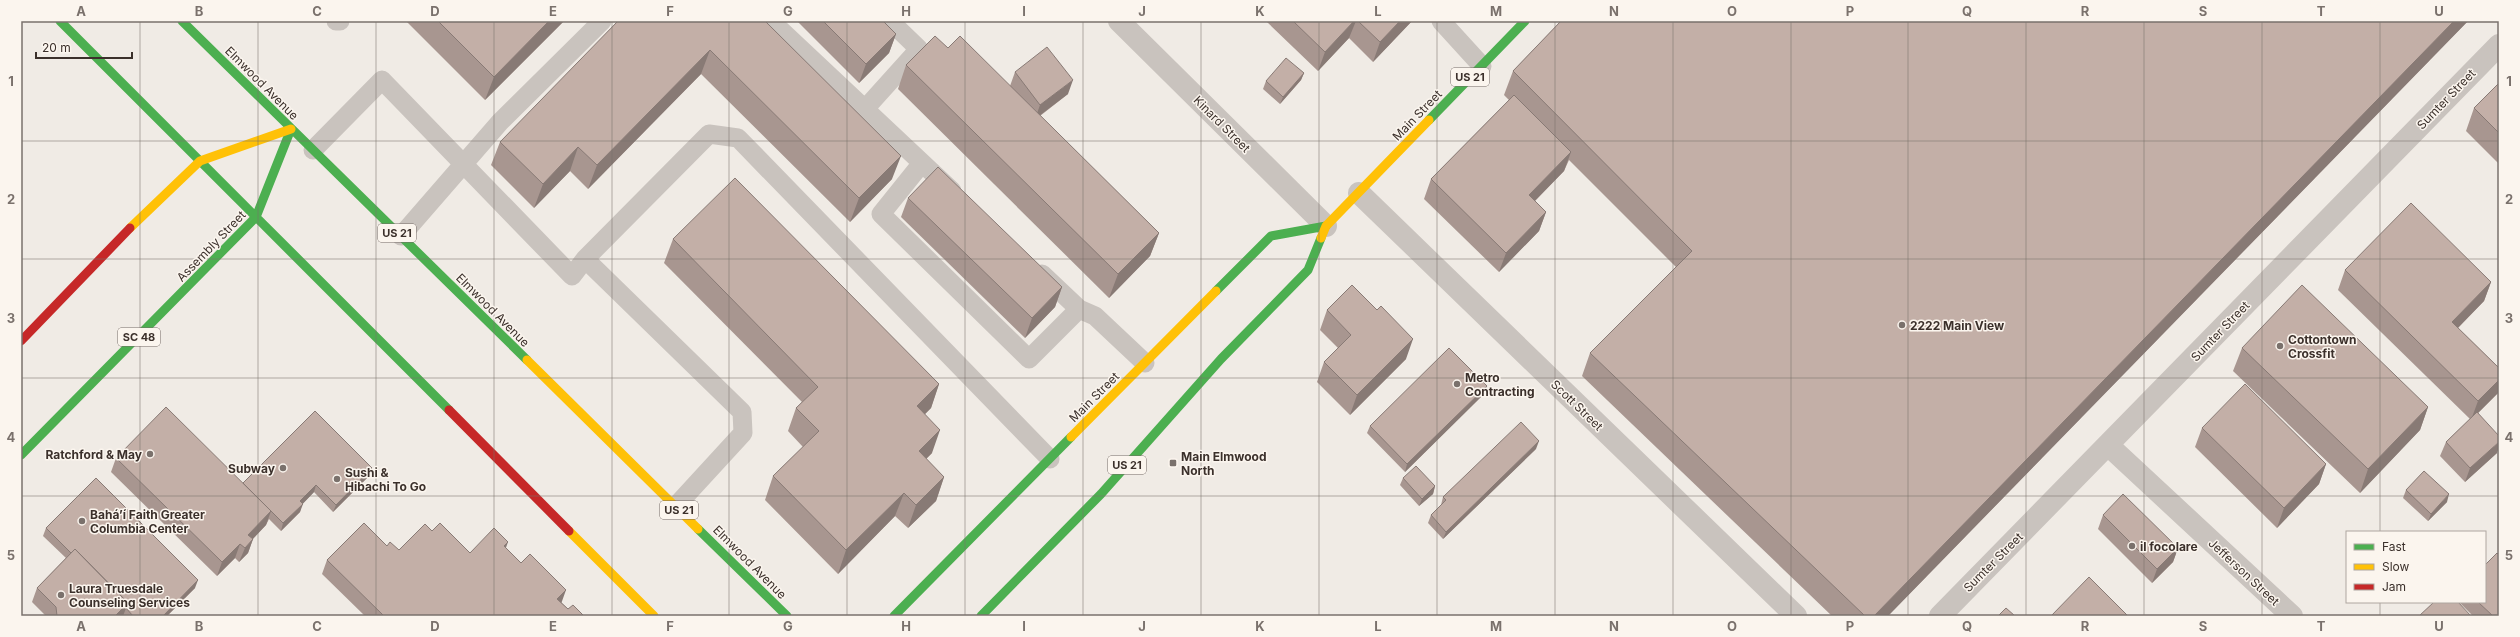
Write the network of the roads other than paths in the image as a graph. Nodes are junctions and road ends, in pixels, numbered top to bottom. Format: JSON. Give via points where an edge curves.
{"nodes":[{"id":1,"x":60,"y":21,"type":"edge"},
{"id":2,"x":182,"y":21,"type":"edge"},
{"id":3,"x":336,"y":21,"type":"edge"},
{"id":4,"x":340,"y":21,"type":"edge"},
{"id":5,"x":602,"y":21,"type":"edge"},
{"id":6,"x":771,"y":21,"type":"edge"},
{"id":7,"x":890,"y":21,"type":"edge"},
{"id":8,"x":1119,"y":21,"type":"edge"},
{"id":9,"x":1441,"y":21,"type":"edge"},
{"id":10,"x":1525,"y":21,"type":"edge"},
{"id":11,"x":2499,"y":45,"type":"edge"},
{"id":12,"x":1482,"y":66,"type":"junction"},
{"id":13,"x":864,"y":110,"type":"junction"},
{"id":14,"x":291,"y":129,"type":"junction"},
{"id":15,"x":313,"y":150,"type":"junction"},
{"id":16,"x":200,"y":161,"type":"junction"},
{"id":17,"x":922,"y":163,"type":"junction"},
{"id":18,"x":464,"y":164,"type":"junction"},
{"id":19,"x":1359,"y":193,"type":"junction"},
{"id":20,"x":962,"y":201,"type":"edge"},
{"id":21,"x":256,"y":217,"type":"junction"},
{"id":22,"x":1326,"y":226,"type":"junction"},
{"id":23,"x":401,"y":236,"type":"junction"},
{"id":24,"x":585,"y":259,"type":"junction"},
{"id":25,"x":1027,"y":260,"type":"edge"},
{"id":26,"x":1079,"y":309,"type":"junction"},
{"id":27,"x":21,"y":341,"type":"edge"},
{"id":28,"x":1145,"y":363,"type":"junction"},
{"id":29,"x":2109,"y":446,"type":"junction"},
{"id":30,"x":21,"y":455,"type":"edge"},
{"id":31,"x":1050,"y":459,"type":"junction"},
{"id":32,"x":676,"y":506,"type":"junction"},
{"id":33,"x":654,"y":616,"type":"edge"},
{"id":34,"x":787,"y":616,"type":"edge"},
{"id":35,"x":894,"y":616,"type":"edge"},
{"id":36,"x":982,"y":616,"type":"edge"},
{"id":37,"x":1796,"y":616,"type":"edge"},
{"id":38,"x":1940,"y":616,"type":"edge"},
{"id":39,"x":2292,"y":616,"type":"edge"}],
"edges":[{"from":1,"to":16,"type":"main road"},
{"from":2,"to":14,"type":"main road","name":"Elmwood Avenue","number":"US 21"},
{"from":3,"to":4,"type":"lane"},
{"from":5,"to":18,"type":"lane","via":[[500,122]]},
{"from":6,"to":13,"type":"lane"},
{"from":7,"to":13,"type":"lane","via":[[919,49]]},
{"from":8,"to":22,"type":"street","name":"Kinard Street"},
{"from":9,"to":12,"type":"lane"},
{"from":10,"to":12,"type":"main road","name":"Main Street","number":"US 21"},
{"from":11,"to":29,"type":"street","name":"Sumter Street"},
{"from":12,"to":19,"type":"main road","name":"Main Street","number":"US 21"},
{"from":13,"to":17,"type":"lane"},
{"from":14,"to":15,"type":"main road","name":"Elmwood Avenue","number":"US 21"},
{"from":14,"to":16,"type":"main road"},
{"from":14,"to":21,"type":"main road","name":"Assembly Street","number":"SC 48"},
{"from":15,"to":18,"type":"lane","via":[[382,80]]},
{"from":15,"to":23,"type":"main road","name":"Elmwood Avenue","number":"US 21"},
{"from":16,"to":21,"type":"main road"},
{"from":16,"to":27,"type":"main road","via":[[156,202]]},
{"from":17,"to":20,"type":"lane"},
{"from":17,"to":26,"type":"lane","via":[[881,214],[1029,360]]},
{"from":18,"to":23,"type":"lane"},
{"from":18,"to":24,"type":"lane","via":[[572,276]]},
{"from":19,"to":22,"type":"main road","name":"Main Street","number":"US 21"},
{"from":19,"to":37,"type":"street","name":"Scott Street"},
{"from":21,"to":30,"type":"main road","name":"Assembly Street","number":"SC 48"},
{"from":21,"to":33,"type":"main road"},
{"from":22,"to":28,"type":"main road","name":"Main Street","via":[[1271,236]]},
{"from":22,"to":36,"type":"main road","name":"Main Street","number":"US 21","via":[[1308,270],[1221,359],[1101,494]]},
{"from":23,"to":32,"type":"main road","name":"Elmwood Avenue","number":"US 21"},
{"from":24,"to":31,"type":"lane","via":[[709,134],[738,138]]},
{"from":24,"to":32,"type":"lane","via":[[742,412],[743,433]]},
{"from":25,"to":26,"type":"lane"},
{"from":26,"to":28,"type":"lane","via":[[1095,316]]},
{"from":28,"to":31,"type":"main road","name":"Main Street"},
{"from":29,"to":38,"type":"street","name":"Sumter Street"},
{"from":29,"to":39,"type":"street","name":"Jefferson Street"},
{"from":31,"to":35,"type":"main road","name":"Main Street"},
{"from":32,"to":34,"type":"main road","name":"Elmwood Avenue","number":"US 21"}]}
